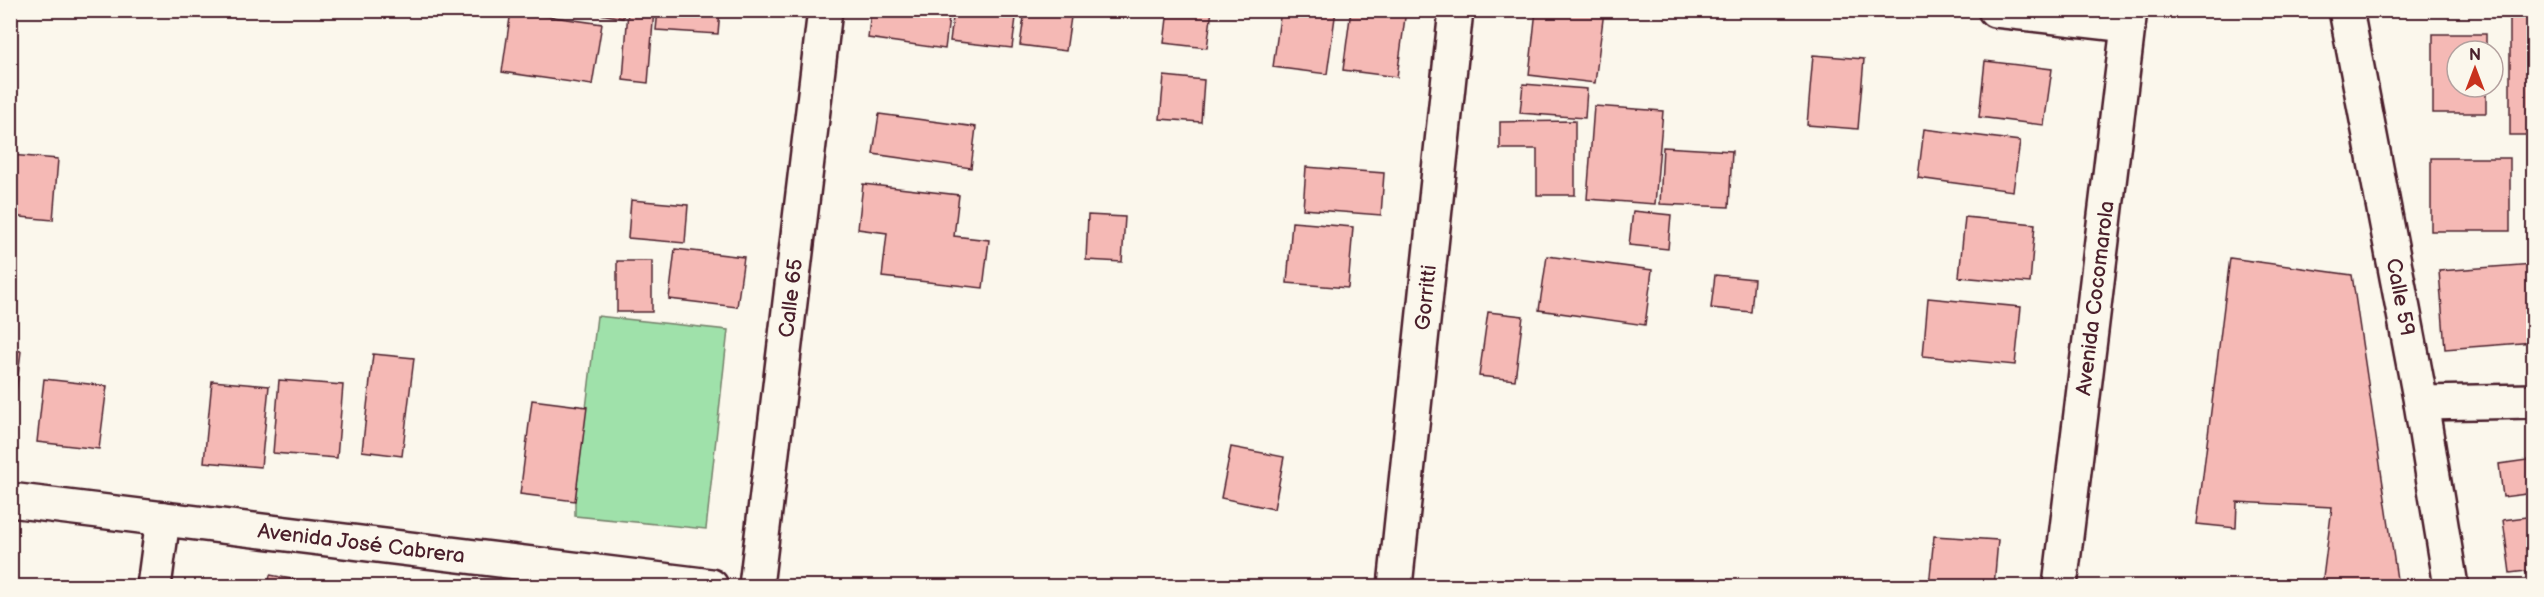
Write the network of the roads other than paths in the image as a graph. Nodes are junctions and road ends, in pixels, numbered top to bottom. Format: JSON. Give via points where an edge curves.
{"nodes":[{"id":1,"x":825,"y":10,"type":"edge"},
{"id":2,"x":1456,"y":10,"type":"edge"},
{"id":3,"x":1995,"y":10,"type":"edge"},
{"id":4,"x":2346,"y":10,"type":"edge"},
{"id":5,"x":2129,"y":18,"type":"edge"},
{"id":6,"x":2534,"y":401,"type":"edge"},
{"id":7,"x":2421,"y":403,"type":"junction"},
{"id":8,"x":10,"y":500,"type":"edge"},
{"id":9,"x":163,"y":519,"type":"junction"},
{"id":10,"x":154,"y":586,"type":"edge"},
{"id":11,"x":711,"y":586,"type":"edge"},
{"id":12,"x":756,"y":586,"type":"edge"},
{"id":13,"x":1395,"y":586,"type":"edge"},
{"id":14,"x":2060,"y":586,"type":"edge"},
{"id":15,"x":2451,"y":586,"type":"edge"}],
"edges":[{"from":1,"to":12,"type":"street","name":"Calle 65"},
{"from":2,"to":13,"type":"street","name":"Gorritti"},
{"from":3,"to":5,"type":"street"},
{"from":4,"to":7,"type":"street","name":"Calle 59"},
{"from":5,"to":14,"type":"street","name":"Avenida Cocomarola"},
{"from":6,"to":7,"type":"street"},
{"from":7,"to":15,"type":"street","name":"Calle 59"},
{"from":8,"to":9,"type":"street","name":"Avenida José Cabrera"},
{"from":9,"to":10,"type":"street"},
{"from":9,"to":11,"type":"street","name":"Avenida José Cabrera"}]}
